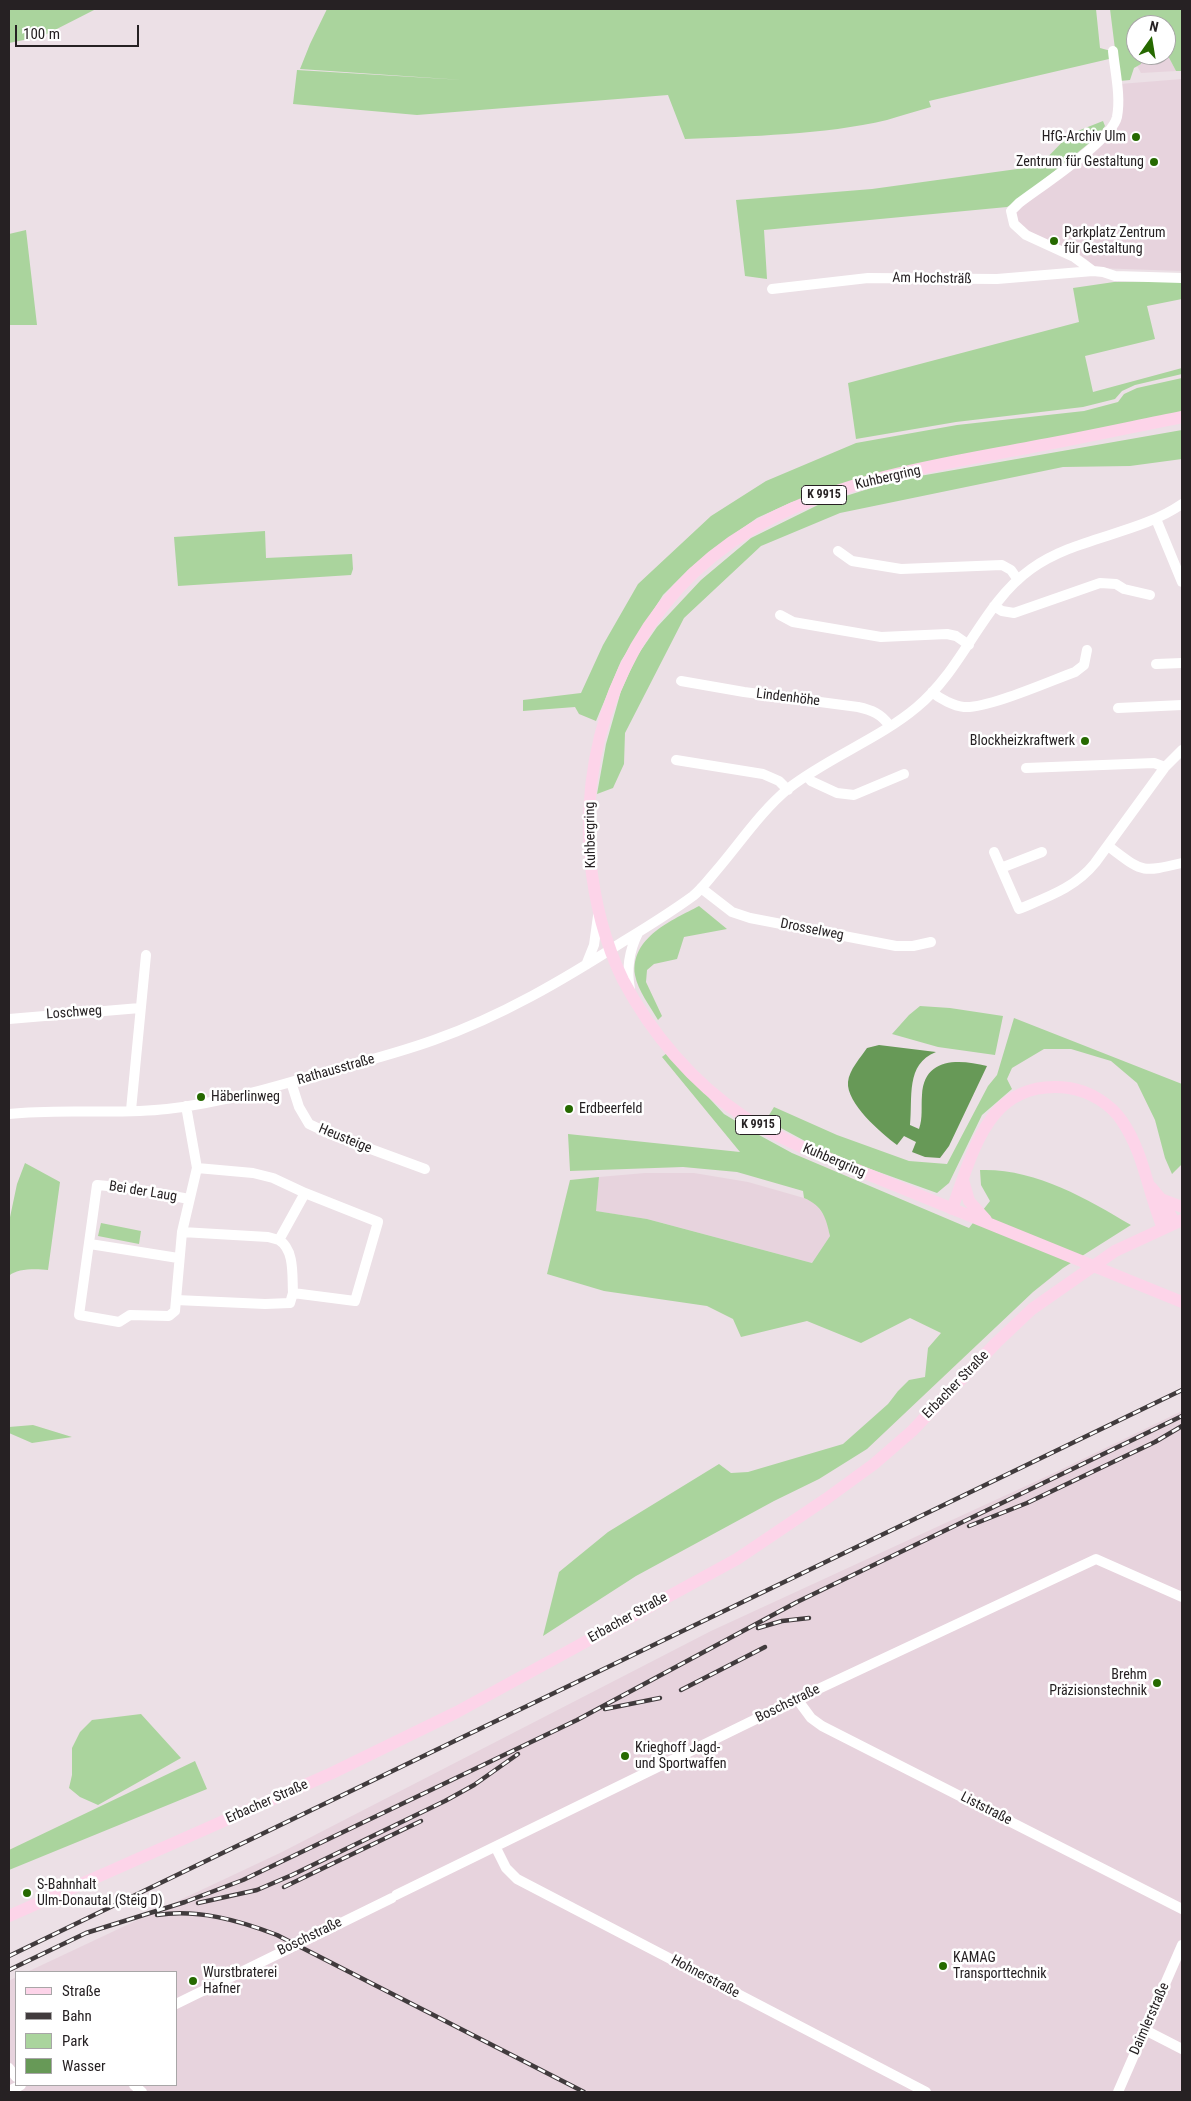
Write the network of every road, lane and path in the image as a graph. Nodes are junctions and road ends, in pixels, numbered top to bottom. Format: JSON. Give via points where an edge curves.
{"nodes":[{"id":1,"x":1113,"y":51,"type":"dead end"},
{"id":2,"x":1093,"y":271,"type":"junction"},
{"id":3,"x":1182,"y":278,"type":"edge"},
{"id":4,"x":772,"y":289,"type":"dead end"},
{"id":5,"x":1182,"y":417,"type":"edge"},
{"id":6,"x":1182,"y":504,"type":"edge"},
{"id":7,"x":1156,"y":519,"type":"junction"},
{"id":8,"x":838,"y":551,"type":"dead end"},
{"id":9,"x":1018,"y":580,"type":"junction"},
{"id":10,"x":1182,"y":582,"type":"edge"},
{"id":11,"x":1150,"y":595,"type":"dead end"},
{"id":12,"x":994,"y":606,"type":"junction"},
{"id":13,"x":780,"y":615,"type":"dead end"},
{"id":14,"x":969,"y":645,"type":"junction"},
{"id":15,"x":1087,"y":650,"type":"dead end"},
{"id":16,"x":1160,"y":660,"type":"dead end"},
{"id":17,"x":1182,"y":663,"type":"edge"},
{"id":18,"x":681,"y":681,"type":"dead end"},
{"id":19,"x":932,"y":692,"type":"junction"},
{"id":20,"x":1182,"y":705,"type":"edge"},
{"id":21,"x":1118,"y":708,"type":"dead end"},
{"id":22,"x":889,"y":725,"type":"junction"},
{"id":23,"x":1182,"y":750,"type":"edge"},
{"id":24,"x":676,"y":760,"type":"dead end"},
{"id":25,"x":1165,"y":767,"type":"junction"},
{"id":26,"x":1026,"y":768,"type":"dead end"},
{"id":27,"x":904,"y":774,"type":"dead end"},
{"id":28,"x":807,"y":776,"type":"junction"},
{"id":29,"x":788,"y":790,"type":"junction"},
{"id":30,"x":1108,"y":846,"type":"junction"},
{"id":31,"x":994,"y":852,"type":"dead end"},
{"id":32,"x":1042,"y":852,"type":"dead end"},
{"id":33,"x":1182,"y":863,"type":"edge"},
{"id":34,"x":1001,"y":868,"type":"junction"},
{"id":35,"x":701,"y":888,"type":"junction"},
{"id":36,"x":598,"y":912,"type":"junction"},
{"id":37,"x":639,"y":932,"type":"junction"},
{"id":38,"x":931,"y":942,"type":"dead end"},
{"id":39,"x":611,"y":950,"type":"junction"},
{"id":40,"x":146,"y":955,"type":"dead end"},
{"id":41,"x":586,"y":966,"type":"junction"},
{"id":42,"x":630,"y":992,"type":"junction"},
{"id":43,"x":140,"y":1008,"type":"junction"},
{"id":44,"x":9,"y":1019,"type":"edge"},
{"id":45,"x":291,"y":1082,"type":"junction"},
{"id":46,"x":186,"y":1106,"type":"junction"},
{"id":47,"x":131,"y":1110,"type":"junction"},
{"id":48,"x":9,"y":1114,"type":"edge"},
{"id":49,"x":197,"y":1168,"type":"junction"},
{"id":50,"x":426,"y":1169,"type":"dead end"},
{"id":51,"x":963,"y":1178,"type":"junction"},
{"id":52,"x":1149,"y":1184,"type":"junction"},
{"id":53,"x":305,"y":1193,"type":"junction"},
{"id":54,"x":189,"y":1199,"type":"junction"},
{"id":55,"x":1161,"y":1199,"type":"junction"},
{"id":56,"x":1182,"y":1207,"type":"edge"},
{"id":57,"x":952,"y":1209,"type":"junction"},
{"id":58,"x":1178,"y":1222,"type":"edge"},
{"id":59,"x":996,"y":1228,"type":"junction"},
{"id":60,"x":1163,"y":1228,"type":"junction"},
{"id":61,"x":182,"y":1232,"type":"junction"},
{"id":62,"x":279,"y":1240,"type":"junction"},
{"id":63,"x":90,"y":1244,"type":"junction"},
{"id":64,"x":178,"y":1258,"type":"junction"},
{"id":65,"x":293,"y":1293,"type":"junction"},
{"id":66,"x":176,"y":1300,"type":"junction"},
{"id":67,"x":1182,"y":1302,"type":"edge"},
{"id":68,"x":1182,"y":1597,"type":"edge"},
{"id":69,"x":797,"y":1699,"type":"junction"},
{"id":70,"x":496,"y":1848,"type":"junction"},
{"id":71,"x":1182,"y":1909,"type":"edge"},
{"id":72,"x":9,"y":1916,"type":"edge"},
{"id":73,"x":1182,"y":1945,"type":"edge"},
{"id":74,"x":178,"y":2003,"type":"edge"},
{"id":75,"x":1146,"y":2030,"type":"junction"},
{"id":76,"x":1182,"y":2049,"type":"edge"},
{"id":77,"x":926,"y":2092,"type":"edge"},
{"id":78,"x":1118,"y":2092,"type":"edge"}],
"edges":[{"from":1,"to":2,"type":"street","name":"Am Hochsträß","via":[[1118,100],[1113,127],[1011,212],[1014,224],[1026,235],[1074,256]]},
{"from":2,"to":3,"type":"street","name":"Am Hochsträß","via":[[1115,276]]},
{"from":2,"to":4,"type":"street","name":"Am Hochsträß","via":[[997,279],[868,278]]},
{"from":5,"to":36,"type":"main road","name":"Kuhbergring","number":"K 9915","via":[[965,460],[858,484],[813,498],[749,531],[697,571],[654,620],[629,659],[602,725],[594,759],[588,816],[592,879]]},
{"from":6,"to":7,"type":"street"},
{"from":7,"to":9,"type":"street","via":[[1046,559]]},
{"from":7,"to":10,"type":"street"},
{"from":8,"to":9,"type":"street","via":[[852,561],[901,569],[1002,565],[1011,570]]},
{"from":9,"to":12,"type":"street"},
{"from":11,"to":12,"type":"street","via":[[1116,584],[1100,583],[1014,612]]},
{"from":12,"to":14,"type":"street"},
{"from":13,"to":14,"type":"street","via":[[793,622],[881,637],[947,634]]},
{"from":14,"to":19,"type":"street"},
{"from":15,"to":19,"type":"street","via":[[1084,666],[1075,672],[992,702],[956,706]]},
{"from":16,"to":17,"type":"street"},
{"from":18,"to":22,"type":"street","name":"Lindenhöhe","via":[[858,707],[882,716]]},
{"from":19,"to":22,"type":"street","via":[[919,706]]},
{"from":20,"to":21,"type":"street","via":[[1133,703]]},
{"from":22,"to":28,"type":"street"},
{"from":23,"to":25,"type":"street"},
{"from":24,"to":29,"type":"street","via":[[763,774],[779,781]]},
{"from":25,"to":26,"type":"street","via":[[1154,763],[1044,762]]},
{"from":25,"to":30,"type":"street"},
{"from":27,"to":28,"type":"street","via":[[854,794],[837,793],[810,781]]},
{"from":28,"to":29,"type":"street"},
{"from":29,"to":35,"type":"street","via":[[757,820]]},
{"from":30,"to":33,"type":"street","via":[[1145,870]]},
{"from":30,"to":34,"type":"street","via":[[1087,873],[1071,886],[1018,909]]},
{"from":31,"to":34,"type":"street"},
{"from":32,"to":34,"type":"street"},
{"from":35,"to":37,"type":"street","name":"Rathausstraße"},
{"from":35,"to":38,"type":"street","name":"Drosselweg","via":[[732,912],[750,918],[896,946]]},
{"from":36,"to":39,"type":"main road","name":"Kuhbergring","number":"K 9915"},
{"from":36,"to":41,"type":"street","via":[[596,937]]},
{"from":37,"to":39,"type":"street","name":"Rathausstraße"},
{"from":37,"to":42,"type":"street","via":[[628,962]]},
{"from":39,"to":41,"type":"street","name":"Rathausstraße"},
{"from":39,"to":42,"type":"main road","name":"Kuhbergring","number":"K 9915"},
{"from":40,"to":43,"type":"street"},
{"from":41,"to":45,"type":"street","name":"Rathausstraße","via":[[524,1001],[448,1035]]},
{"from":42,"to":57,"type":"main road","name":"Kuhbergring","number":"K 9915","via":[[656,1032],[689,1071],[743,1116],[808,1150]]},
{"from":43,"to":44,"type":"street","name":"Loschweg"},
{"from":43,"to":47,"type":"street"},
{"from":45,"to":46,"type":"street","name":"Rathausstraße"},
{"from":45,"to":50,"type":"street","name":"Heusteige","via":[[309,1124]]},
{"from":46,"to":47,"type":"street","name":"Rathausstraße"},
{"from":46,"to":49,"type":"street","name":"Bei der Laug"},
{"from":47,"to":48,"type":"street","name":"Rathausstraße"},
{"from":49,"to":53,"type":"street","via":[[253,1173],[273,1178]]},
{"from":49,"to":54,"type":"street","name":"Bei der Laug"},
{"from":51,"to":52,"type":"main road","via":[[986,1124],[1004,1104],[1027,1092],[1053,1086],[1079,1090],[1103,1101],[1122,1120]]},
{"from":51,"to":57,"type":"main road"},
{"from":51,"to":59,"type":"main road","via":[[972,1207]]},
{"from":52,"to":55,"type":"main road"},
{"from":52,"to":60,"type":"main road"},
{"from":53,"to":62,"type":"street"},
{"from":53,"to":65,"type":"street","via":[[378,1222],[356,1301]]},
{"from":54,"to":61,"type":"street","name":"Bei der Laug"},
{"from":54,"to":63,"type":"street","name":"Bei der Laug","via":[[97,1185]]},
{"from":55,"to":56,"type":"main road"},
{"from":55,"to":58,"type":"main road"},
{"from":57,"to":59,"type":"main road","name":"Kuhbergring","number":"K 9915"},
{"from":58,"to":60,"type":"main road","name":"Erbacher Straße"},
{"from":59,"to":67,"type":"main road","name":"Kuhbergring","number":"K 9915"},
{"from":60,"to":72,"type":"main road","name":"Erbacher Straße","via":[[1115,1251],[1032,1309],[912,1431],[874,1464],[737,1559],[404,1738]]},
{"from":61,"to":62,"type":"street"},
{"from":61,"to":64,"type":"street","name":"Bei der Laug"},
{"from":62,"to":65,"type":"street","via":[[286,1244],[290,1253]]},
{"from":63,"to":64,"type":"street"},
{"from":63,"to":66,"type":"street","name":"Bei der Laug","via":[[79,1314],[119,1322],[130,1315],[169,1316],[175,1311]]},
{"from":64,"to":66,"type":"street","name":"Bei der Laug"},
{"from":65,"to":66,"type":"street","via":[[290,1303]]},
{"from":68,"to":69,"type":"street","name":"Boschstraße","via":[[1096,1558]]},
{"from":69,"to":70,"type":"street","name":"Boschstraße"},
{"from":69,"to":71,"type":"street","name":"Liststraße","via":[[811,1718],[822,1726]]},
{"from":70,"to":74,"type":"street","name":"Boschstraße"},
{"from":70,"to":77,"type":"street","name":"Hohnerstraße","via":[[506,1868],[517,1879]]},
{"from":73,"to":75,"type":"street","name":"Daimlerstraße"},
{"from":75,"to":76,"type":"street"},
{"from":75,"to":78,"type":"street","name":"Daimlerstraße"}]}
